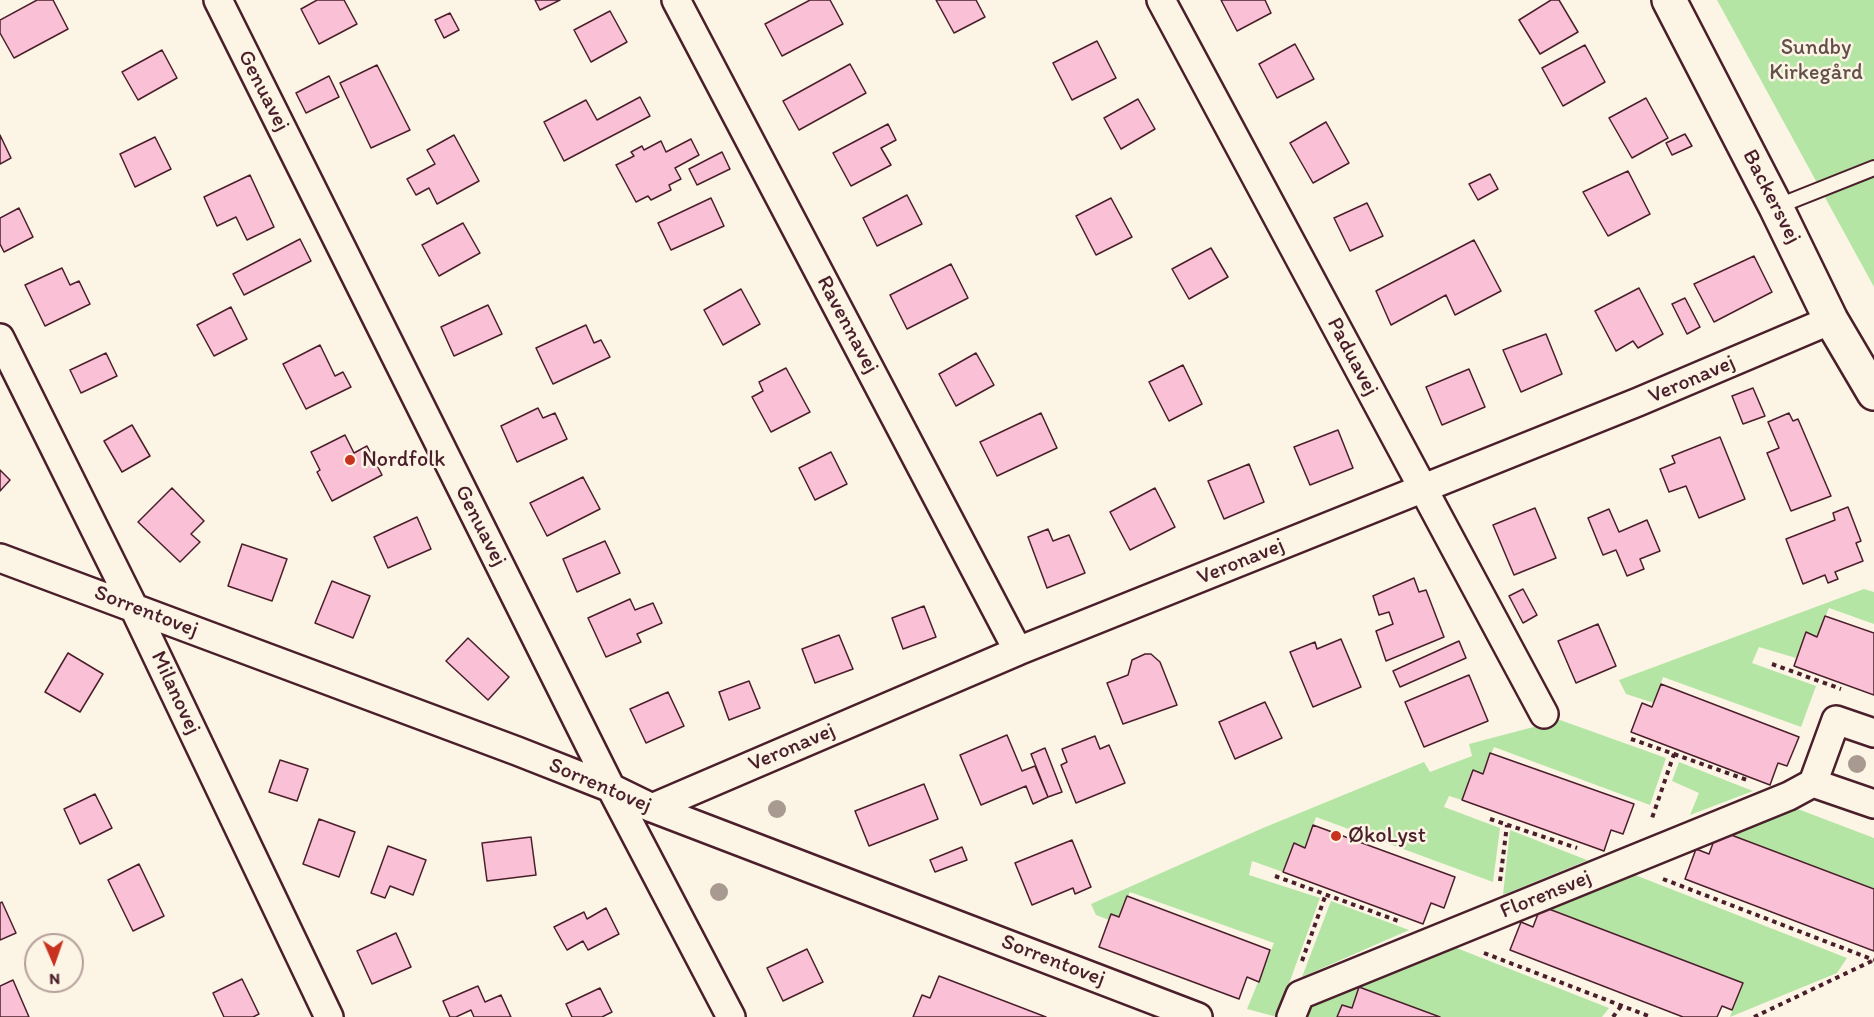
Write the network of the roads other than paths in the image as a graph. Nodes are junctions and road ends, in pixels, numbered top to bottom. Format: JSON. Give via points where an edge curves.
{"nodes":[{"id":1,"x":218,"y":0,"type":"edge"},
{"id":2,"x":675,"y":0,"type":"edge"},
{"id":3,"x":1161,"y":0,"type":"edge"},
{"id":4,"x":1669,"y":0,"type":"edge"},
{"id":5,"x":1874,"y":168,"type":"edge"},
{"id":6,"x":1776,"y":207,"type":"junction"},
{"id":7,"x":1832,"y":320,"type":"junction"},
{"id":8,"x":0,"y":339,"type":"edge"},
{"id":9,"x":1874,"y":393,"type":"edge"},
{"id":10,"x":1422,"y":489,"type":"junction"},
{"id":11,"x":0,"y":558,"type":"edge"},
{"id":12,"x":133,"y":606,"type":"junction"},
{"id":13,"x":1018,"y":651,"type":"junction"},
{"id":14,"x":1544,"y":714,"type":"dead end"},
{"id":15,"x":1874,"y":733,"type":"edge"},
{"id":16,"x":1813,"y":783,"type":"junction"},
{"id":17,"x":611,"y":788,"type":"junction"},
{"id":18,"x":1874,"y":804,"type":"edge"},
{"id":19,"x":652,"y":808,"type":"junction"},
{"id":20,"x":1296,"y":1006,"type":"edge"},
{"id":21,"x":329,"y":1017,"type":"edge"},
{"id":22,"x":731,"y":1017,"type":"edge"},
{"id":23,"x":1198,"y":1017,"type":"edge"}],
"edges":[{"from":1,"to":17,"type":"street","name":"Genuavej"},
{"from":2,"to":13,"type":"street","name":"Ravennavej"},
{"from":3,"to":10,"type":"street","name":"Paduavej"},
{"from":4,"to":6,"type":"street","name":"Backersvej"},
{"from":5,"to":6,"type":"lane"},
{"from":6,"to":7,"type":"street","name":"Backersvej"},
{"from":7,"to":9,"type":"street","name":"Backersvej"},
{"from":7,"to":10,"type":"street","name":"Veronavej"},
{"from":8,"to":12,"type":"street","name":"Milanovej"},
{"from":10,"to":13,"type":"street","name":"Veronavej"},
{"from":10,"to":14,"type":"street","name":"Paduavej"},
{"from":11,"to":12,"type":"street","name":"Sorrentovej"},
{"from":12,"to":17,"type":"street","name":"Sorrentovej"},
{"from":12,"to":21,"type":"street","name":"Milanovej"},
{"from":13,"to":19,"type":"street","name":"Veronavej"},
{"from":15,"to":16,"type":"street","via":[[1836,720]]},
{"from":16,"to":18,"type":"street"},
{"from":16,"to":20,"type":"street","name":"Florensvej","via":[[1443,937]]},
{"from":17,"to":19,"type":"street","name":"Sorrentovej"},
{"from":17,"to":22,"type":"street","name":"Genuavej"},
{"from":19,"to":23,"type":"street","name":"Sorrentovej"}]}
